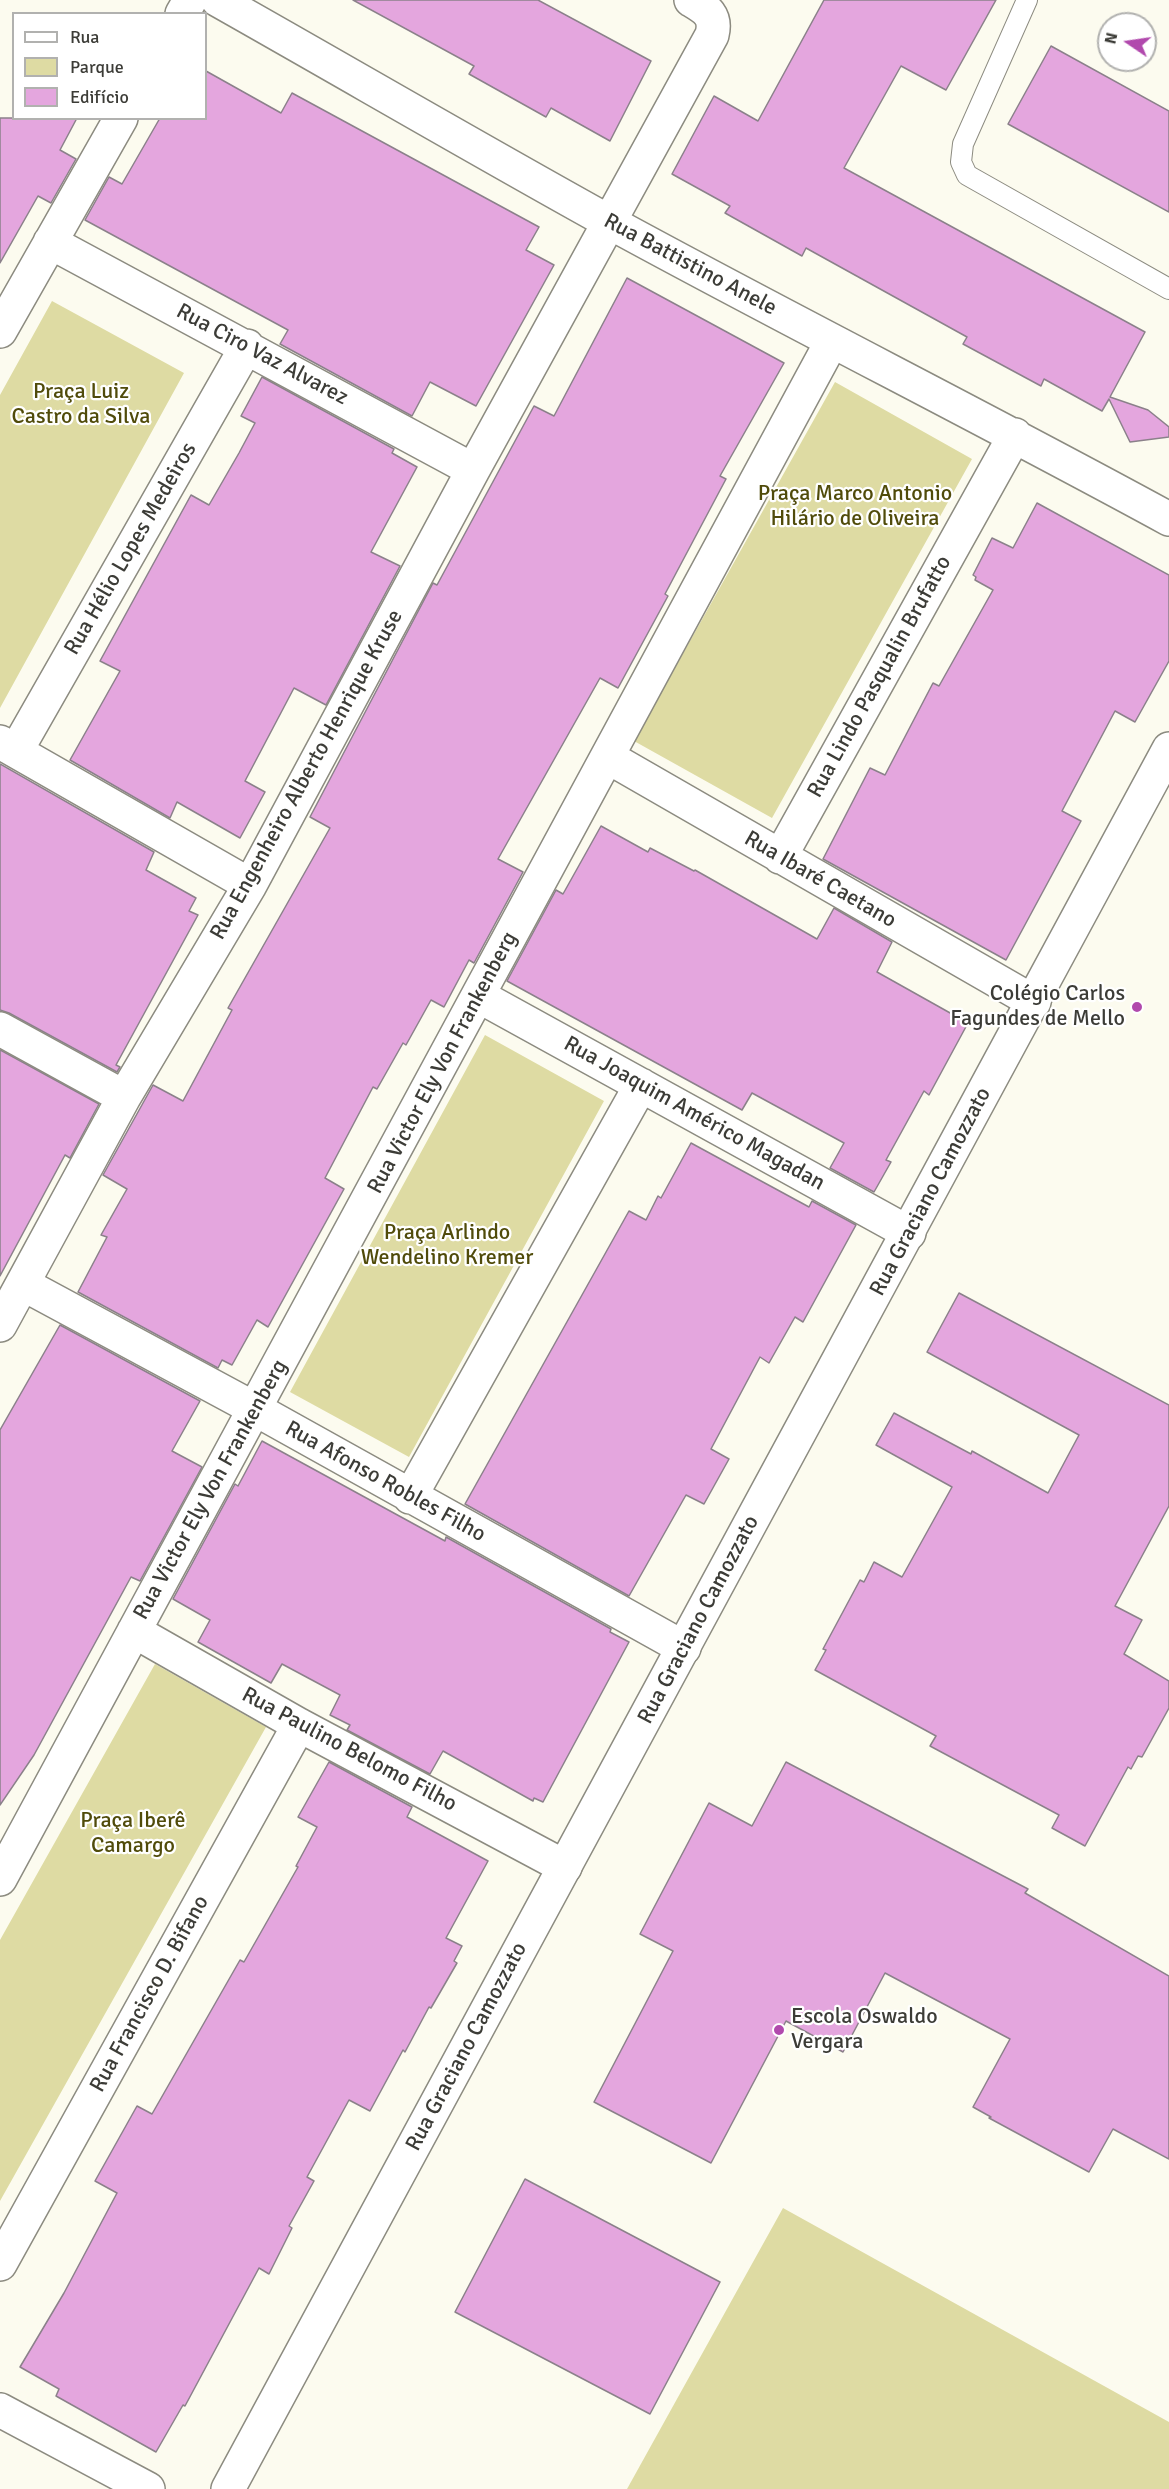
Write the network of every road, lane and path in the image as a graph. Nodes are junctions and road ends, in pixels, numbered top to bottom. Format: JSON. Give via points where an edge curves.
{"nodes":[{"id":1,"x":218,"y":0,"type":"edge"},
{"id":2,"x":691,"y":0,"type":"edge"},
{"id":3,"x":1027,"y":0,"type":"edge"},
{"id":4,"x":121,"y":120,"type":"edge"},
{"id":5,"x":610,"y":222,"type":"junction"},
{"id":6,"x":50,"y":242,"type":"junction"},
{"id":7,"x":1169,"y":289,"type":"edge"},
{"id":8,"x":0,"y":331,"type":"edge"},
{"id":9,"x":832,"y":341,"type":"junction"},
{"id":10,"x":247,"y":346,"type":"junction"},
{"id":11,"x":1015,"y":435,"type":"junction"},
{"id":12,"x":473,"y":470,"type":"junction"},
{"id":13,"x":1169,"y":519,"type":"edge"},
{"id":14,"x":8,"y":747,"type":"edge"},
{"id":15,"x":1169,"y":749,"type":"edge"},
{"id":16,"x":608,"y":757,"type":"junction"},
{"id":17,"x":780,"y":857,"type":"junction"},
{"id":18,"x":250,"y":885,"type":"junction"},
{"id":19,"x":479,"y":996,"type":"junction"},
{"id":20,"x":1034,"y":1002,"type":"junction"},
{"id":21,"x":0,"y":1029,"type":"edge"},
{"id":22,"x":640,"y":1085,"type":"junction"},
{"id":23,"x":124,"y":1097,"type":"junction"},
{"id":24,"x":909,"y":1233,"type":"junction"},
{"id":25,"x":23,"y":1284,"type":"junction"},
{"id":26,"x":0,"y":1325,"type":"edge"},
{"id":27,"x":255,"y":1409,"type":"junction"},
{"id":28,"x":410,"y":1497,"type":"junction"},
{"id":29,"x":134,"y":1631,"type":"junction"},
{"id":30,"x":684,"y":1648,"type":"junction"},
{"id":31,"x":299,"y":1725,"type":"junction"},
{"id":32,"x":565,"y":1867,"type":"junction"},
{"id":33,"x":0,"y":1879,"type":"edge"},
{"id":34,"x":0,"y":2264,"type":"edge"},
{"id":35,"x":0,"y":2410,"type":"edge"},
{"id":36,"x":148,"y":2489,"type":"edge"},
{"id":37,"x":228,"y":2489,"type":"edge"}],
"edges":[{"from":1,"to":5,"type":"street","name":"Rua Battistino Anele"},
{"from":2,"to":5,"type":"street","name":"Rua Engenheiro Alberto Henrique Kruse","via":[[712,16],[712,34]]},
{"from":3,"to":7,"type":"lane","via":[[963,144],[961,162],[967,175]]},
{"from":4,"to":6,"type":"street"},
{"from":5,"to":9,"type":"street","name":"Rua Battistino Anele"},
{"from":5,"to":12,"type":"street","name":"Rua Engenheiro Alberto Henrique Kruse"},
{"from":6,"to":8,"type":"street"},
{"from":6,"to":10,"type":"street","name":"Rua Ciro Vaz Alvarez"},
{"from":9,"to":11,"type":"street","name":"Rua Battistino Anele"},
{"from":9,"to":16,"type":"street","name":"Rua Victor Ely Von Frankenberg"},
{"from":10,"to":12,"type":"street","name":"Rua Ciro Vaz Alvarez"},
{"from":10,"to":14,"type":"street","name":"Rua Hélio Lopes Medeiros"},
{"from":11,"to":13,"type":"street","name":"Rua Battistino Anele"},
{"from":11,"to":17,"type":"street","name":"Rua Lindo Pasqualin Brufatto"},
{"from":12,"to":18,"type":"street","name":"Rua Engenheiro Alberto Henrique Kruse"},
{"from":14,"to":18,"type":"street"},
{"from":15,"to":20,"type":"street","name":"Rua Graciano Camozzato"},
{"from":16,"to":17,"type":"street","name":"Rua Ibaré Caetano"},
{"from":16,"to":19,"type":"street","name":"Rua Victor Ely Von Frankenberg"},
{"from":17,"to":20,"type":"street","name":"Rua Ibaré Caetano"},
{"from":18,"to":23,"type":"street","name":"Rua Engenheiro Alberto Henrique Kruse"},
{"from":19,"to":22,"type":"street","name":"Rua Joaquim Américo Magadan"},
{"from":19,"to":27,"type":"street","name":"Rua Victor Ely Von Frankenberg"},
{"from":20,"to":24,"type":"street","name":"Rua Graciano Camozzato"},
{"from":21,"to":23,"type":"street"},
{"from":22,"to":24,"type":"street","name":"Rua Joaquim Américo Magadan"},
{"from":22,"to":28,"type":"street"},
{"from":23,"to":25,"type":"street","name":"Rua Engenheiro Alberto Henrique Kruse"},
{"from":24,"to":30,"type":"street","name":"Rua Graciano Camozzato"},
{"from":25,"to":26,"type":"street","name":"Rua Engenheiro Alberto Henrique Kruse"},
{"from":25,"to":27,"type":"street","name":"Rua Afonso Robles Filho"},
{"from":27,"to":28,"type":"street","name":"Rua Afonso Robles Filho"},
{"from":27,"to":29,"type":"street","name":"Rua Victor Ely Von Frankenberg"},
{"from":28,"to":30,"type":"street","name":"Rua Afonso Robles Filho"},
{"from":29,"to":31,"type":"street","name":"Rua Paulino Belomo Filho"},
{"from":29,"to":33,"type":"street","name":"Rua Victor Ely Von Frankenberg"},
{"from":30,"to":32,"type":"street","name":"Rua Graciano Camozzato"},
{"from":31,"to":32,"type":"street","name":"Rua Paulino Belomo Filho"},
{"from":31,"to":34,"type":"street","name":"Rua Francisco D. Bifano"},
{"from":32,"to":37,"type":"street","name":"Rua Graciano Camozzato"},
{"from":35,"to":36,"type":"street"}]}
